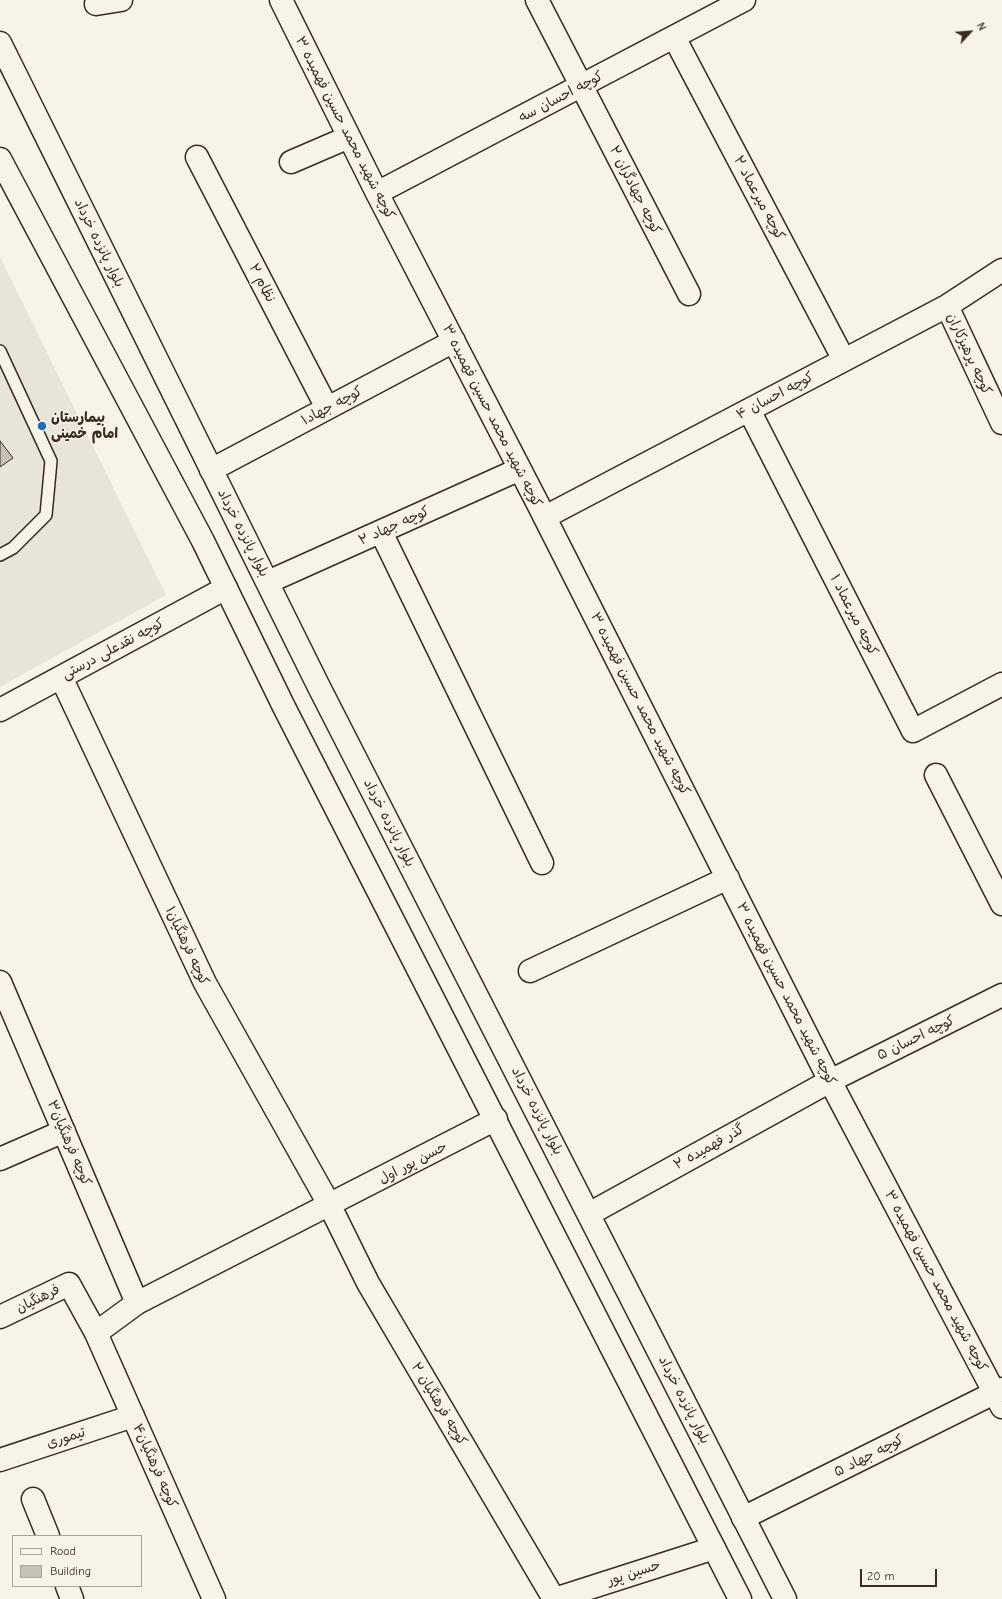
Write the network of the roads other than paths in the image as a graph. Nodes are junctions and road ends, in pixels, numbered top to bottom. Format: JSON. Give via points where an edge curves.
{"nodes":[{"id":1,"x":121,"y":0,"type":"edge"},
{"id":2,"x":281,"y":0,"type":"edge"},
{"id":3,"x":538,"y":0,"type":"edge"},
{"id":4,"x":744,"y":0,"type":"edge"},
{"id":5,"x":96,"y":4,"type":"dead end"},
{"id":6,"x":674,"y":37,"type":"junction"},
{"id":7,"x":0,"y":43,"type":"edge"},
{"id":8,"x":582,"y":86,"type":"junction"},
{"id":9,"x":349,"y":137,"type":"junction"},
{"id":10,"x":197,"y":157,"type":"dead end"},
{"id":11,"x":0,"y":159,"type":"edge"},
{"id":12,"x":291,"y":162,"type":"dead end"},
{"id":13,"x":377,"y":193,"type":"junction"},
{"id":14,"x":1002,"y":270,"type":"edge"},
{"id":15,"x":689,"y":294,"type":"dead end"},
{"id":16,"x":946,"y":306,"type":"junction"},
{"id":17,"x":454,"y":341,"type":"junction"},
{"id":18,"x":0,"y":351,"type":"edge"},
{"id":19,"x":844,"y":360,"type":"junction"},
{"id":20,"x":327,"y":408,"type":"junction"},
{"id":21,"x":749,"y":410,"type":"junction"},
{"id":22,"x":1002,"y":423,"type":"edge"},
{"id":23,"x":520,"y":469,"type":"junction"},
{"id":24,"x":211,"y":470,"type":"junction"},
{"id":25,"x":545,"y":517,"type":"junction"},
{"id":26,"x":381,"y":532,"type":"junction"},
{"id":27,"x":0,"y":555,"type":"edge"},
{"id":28,"x":268,"y":582,"type":"junction"},
{"id":29,"x":226,"y":588,"type":"junction"},
{"id":30,"x":62,"y":677,"type":"junction"},
{"id":31,"x":1002,"y":684,"type":"edge"},
{"id":32,"x":0,"y":710,"type":"edge"},
{"id":33,"x":936,"y":775,"type":"dead end"},
{"id":34,"x":542,"y":863,"type":"dead end"},
{"id":35,"x":728,"y":878,"type":"junction"},
{"id":36,"x":1002,"y":904,"type":"edge"},
{"id":37,"x":530,"y":971,"type":"dead end"},
{"id":38,"x":0,"y":982,"type":"edge"},
{"id":39,"x":1002,"y":995,"type":"edge"},
{"id":40,"x":8,"y":1023,"type":"edge"},
{"id":41,"x":830,"y":1081,"type":"junction"},
{"id":42,"x":496,"y":1119,"type":"junction"},
{"id":43,"x":64,"y":1131,"type":"junction"},
{"id":44,"x":0,"y":1159,"type":"edge"},
{"id":45,"x":330,"y":1206,"type":"junction"},
{"id":46,"x":589,"y":1214,"type":"junction"},
{"id":47,"x":137,"y":1303,"type":"junction"},
{"id":48,"x":0,"y":1317,"type":"edge"},
{"id":49,"x":96,"y":1333,"type":"junction"},
{"id":50,"x":1000,"y":1396,"type":"edge"},
{"id":51,"x":133,"y":1416,"type":"junction"},
{"id":52,"x":0,"y":1460,"type":"edge"},
{"id":53,"x":34,"y":1499,"type":"dead end"},
{"id":54,"x":744,"y":1518,"type":"junction"},
{"id":55,"x":48,"y":1535,"type":"edge"},
{"id":56,"x":714,"y":1548,"type":"junction"},
{"id":57,"x":67,"y":1587,"type":"edge"},
{"id":58,"x":72,"y":1599,"type":"edge"},
{"id":59,"x":214,"y":1599,"type":"edge"},
{"id":60,"x":555,"y":1599,"type":"edge"},
{"id":61,"x":740,"y":1599,"type":"edge"},
{"id":62,"x":784,"y":1599,"type":"edge"}],
"edges":[{"from":1,"to":5,"type":"street"},
{"from":2,"to":9,"type":"street","name":"کوچه شهید محمد حسین فهمیده ۳"},
{"from":3,"to":8,"type":"street","name":"کوچه جهادگران ۲"},
{"from":4,"to":6,"type":"street","name":"کوچه احسان سه"},
{"from":6,"to":8,"type":"street","name":"کوچه احسان سه"},
{"from":6,"to":19,"type":"street","name":"کوچه میرعماد ۲"},
{"from":7,"to":24,"type":"street","name":"بلوار پانزده خرداد"},
{"from":8,"to":13,"type":"street","name":"کوچه احسان سه"},
{"from":8,"to":15,"type":"street","name":"کوچه جهادگران ۲"},
{"from":9,"to":12,"type":"street"},
{"from":9,"to":13,"type":"street","name":"کوچه شهید محمد حسین فهمیده ۳"},
{"from":10,"to":20,"type":"street","name":"نظام ۲"},
{"from":11,"to":29,"type":"street"},
{"from":13,"to":17,"type":"street","name":"کوچه شهید محمد حسین فهمیده ۳"},
{"from":14,"to":16,"type":"street","name":"کوچه احسان ۴"},
{"from":16,"to":19,"type":"street","name":"کوچه احسان ۴"},
{"from":16,"to":22,"type":"street","name":"کوچه پرهیزکاران"},
{"from":17,"to":20,"type":"street","name":"کوچه جهاد۱"},
{"from":17,"to":23,"type":"street","name":"کوچه شهید محمد حسین فهمیده ۳"},
{"from":18,"to":27,"type":"lane","via":[[51,461],[46,515],[13,548]]},
{"from":19,"to":21,"type":"street","name":"کوچه احسان ۴"},
{"from":20,"to":24,"type":"street","name":"کوچه جهاد۱"},
{"from":21,"to":25,"type":"street","name":"کوچه احسان ۴"},
{"from":21,"to":31,"type":"street","name":"کوچه میرعماد ۱","via":[[913,730]]},
{"from":23,"to":25,"type":"street","name":"کوچه شهید محمد حسین فهمیده ۳"},
{"from":23,"to":26,"type":"street","name":"کوچه جهاد ۲"},
{"from":24,"to":28,"type":"street","name":"بلوار پانزده خرداد"},
{"from":25,"to":35,"type":"street","name":"کوچه شهید محمد حسین فهمیده ۳"},
{"from":26,"to":28,"type":"street","name":"کوچه جهاد ۲"},
{"from":26,"to":34,"type":"street"},
{"from":28,"to":46,"type":"street","name":"بلوار پانزده خرداد","via":[[322,694]]},
{"from":29,"to":30,"type":"street","name":"کوچه نقدعلی درستی"},
{"from":29,"to":42,"type":"street"},
{"from":30,"to":32,"type":"street","name":"کوچه نقدعلی درستی"},
{"from":30,"to":45,"type":"street","name":"کوچه فرهنگیان۱","via":[[205,983]]},
{"from":33,"to":36,"type":"street"},
{"from":35,"to":37,"type":"street"},
{"from":35,"to":41,"type":"street","name":"کوچه شهید محمد حسین فهمیده ۳"},
{"from":38,"to":40,"type":"street","name":"کوچه فرهنگیان۳"},
{"from":39,"to":41,"type":"street","name":"کوچه احسان ۵"},
{"from":40,"to":43,"type":"street","name":"کوچه فرهنگیان۳"},
{"from":41,"to":46,"type":"street","name":"گذر فهمیده ۲"},
{"from":41,"to":50,"type":"street","name":"کوچه شهید محمد حسین فهمیده ۳"},
{"from":42,"to":45,"type":"street","name":"حسن پور اول"},
{"from":42,"to":56,"type":"street"},
{"from":43,"to":44,"type":"street"},
{"from":43,"to":47,"type":"street","name":"کوچه فرهنگیان۳"},
{"from":45,"to":47,"type":"street","name":"حسن پور اول"},
{"from":45,"to":60,"type":"street","name":"کوچه فرهنگیان ۲","via":[[368,1283]]},
{"from":46,"to":54,"type":"street","name":"بلوار پانزده خرداد"},
{"from":47,"to":49,"type":"street","name":"حسن پور اول"},
{"from":48,"to":49,"type":"street","name":"فرهنگیان","via":[[69,1284]]},
{"from":49,"to":51,"type":"street","name":"کوچه فرهنگیان۴"},
{"from":50,"to":54,"type":"street","name":"کوچه جهاد ۵"},
{"from":51,"to":52,"type":"street","name":"تیموری"},
{"from":51,"to":59,"type":"street","name":"کوچه فرهنگیان۴"},
{"from":53,"to":55,"type":"street"},
{"from":54,"to":62,"type":"street","name":"بلوار پانزده خرداد"},
{"from":56,"to":60,"type":"street","name":"حسین پور"},
{"from":56,"to":61,"type":"street"},
{"from":57,"to":58,"type":"street"}]}
